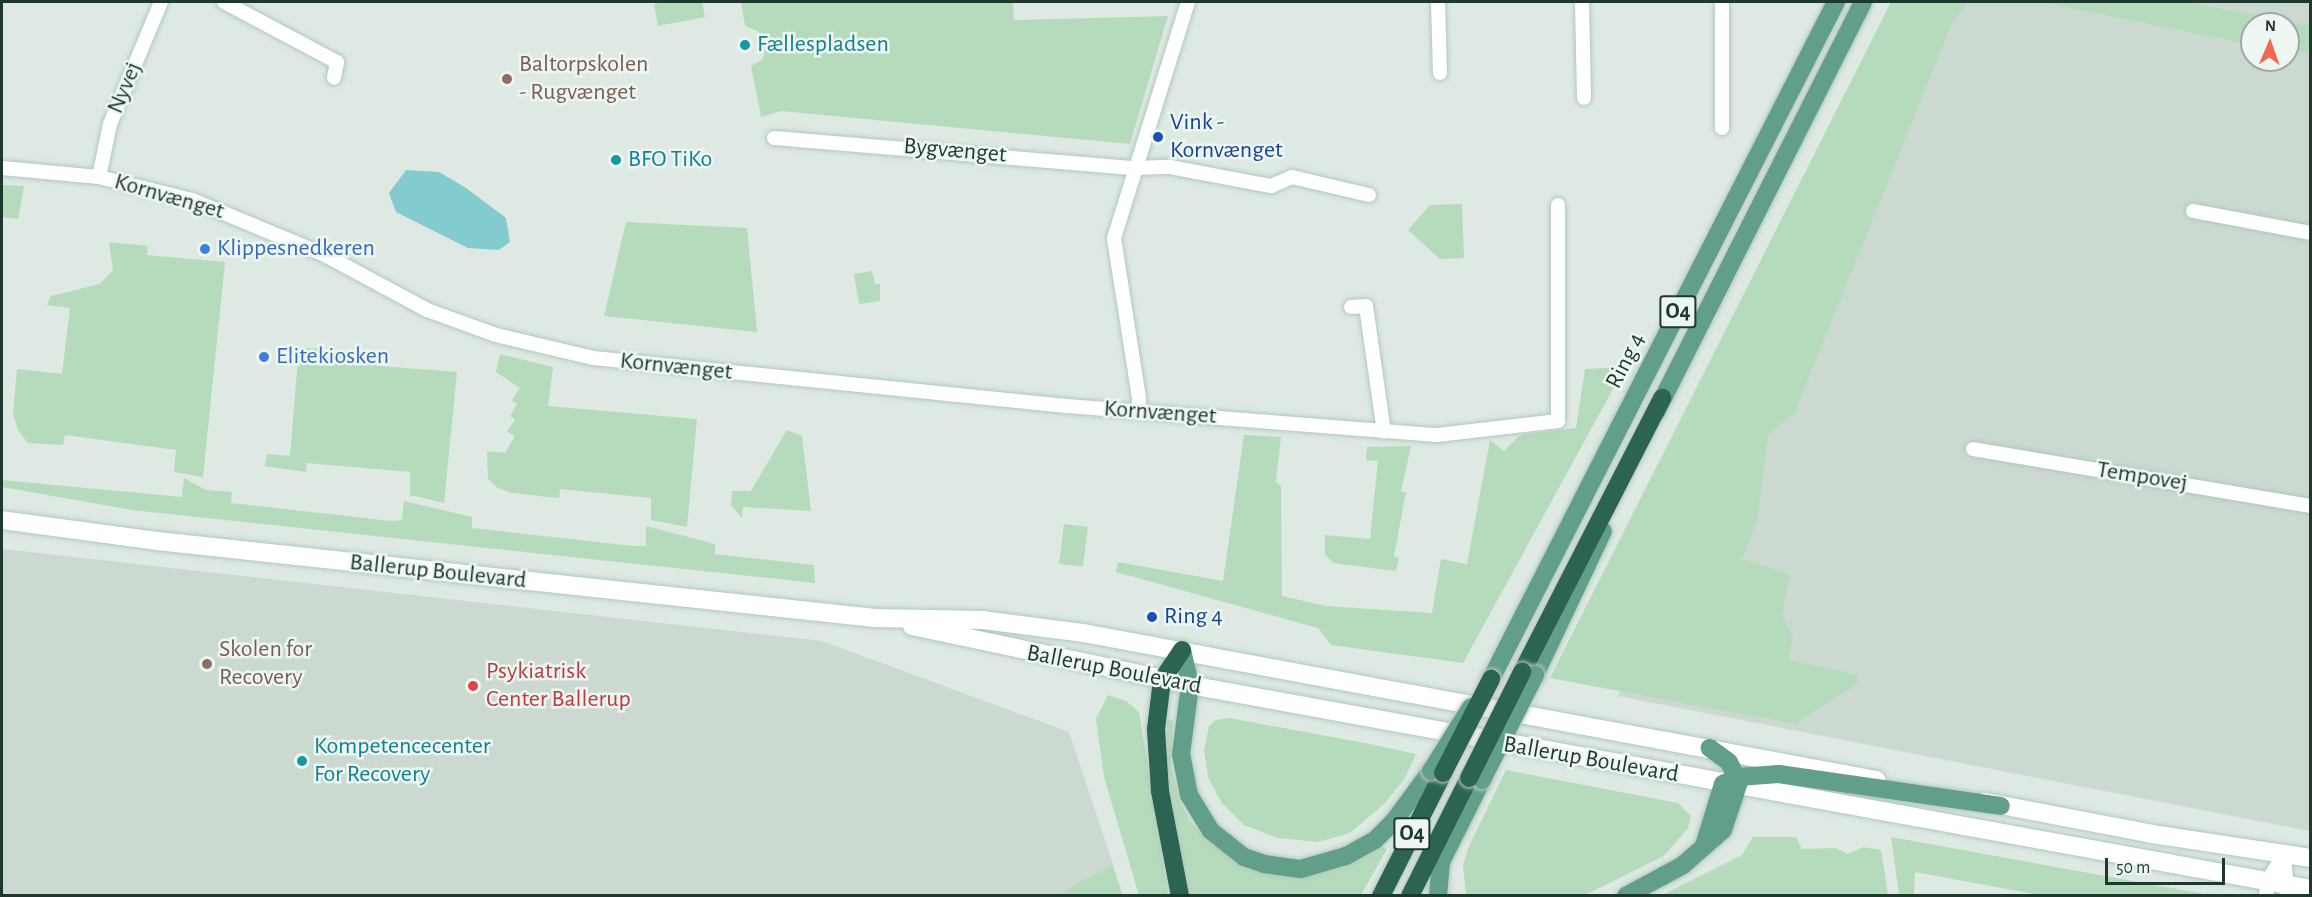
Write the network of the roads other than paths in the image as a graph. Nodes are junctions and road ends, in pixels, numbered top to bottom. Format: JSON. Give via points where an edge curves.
{"nodes":[{"id":1,"x":161,"y":2,"type":"edge"},
{"id":2,"x":224,"y":2,"type":"edge"},
{"id":3,"x":1188,"y":2,"type":"edge"},
{"id":4,"x":1438,"y":2,"type":"edge"},
{"id":5,"x":1582,"y":2,"type":"edge"},
{"id":6,"x":1722,"y":2,"type":"edge"},
{"id":7,"x":1836,"y":2,"type":"edge"},
{"id":8,"x":1863,"y":2,"type":"edge"},
{"id":9,"x":1440,"y":73,"type":"dead end"},
{"id":10,"x":334,"y":78,"type":"dead end"},
{"id":11,"x":1584,"y":98,"type":"dead end"},
{"id":12,"x":1722,"y":128,"type":"dead end"},
{"id":13,"x":774,"y":138,"type":"dead end"},
{"id":14,"x":2,"y":168,"type":"edge"},
{"id":15,"x":1135,"y":168,"type":"junction"},
{"id":16,"x":99,"y":177,"type":"junction"},
{"id":17,"x":1369,"y":195,"type":"dead end"},
{"id":18,"x":1558,"y":205,"type":"dead end"},
{"id":19,"x":2193,"y":211,"type":"dead end"},
{"id":20,"x":2310,"y":233,"type":"edge"},
{"id":21,"x":1352,"y":307,"type":"dead end"},
{"id":22,"x":1662,"y":398,"type":"joint"},
{"id":23,"x":1138,"y":412,"type":"junction"},
{"id":24,"x":1384,"y":432,"type":"junction"},
{"id":25,"x":1973,"y":449,"type":"dead end"},
{"id":26,"x":2310,"y":506,"type":"edge"},
{"id":27,"x":2,"y":520,"type":"edge"},
{"id":28,"x":875,"y":618,"type":"junction"},
{"id":29,"x":1182,"y":650,"type":"junction"},
{"id":30,"x":1494,"y":673,"type":"joint"},
{"id":31,"x":1162,"y":680,"type":"junction"},
{"id":32,"x":1190,"y":685,"type":"junction"},
{"id":33,"x":1710,"y":748,"type":"junction"},
{"id":34,"x":1437,"y":772,"type":"junction"},
{"id":35,"x":1475,"y":779,"type":"junction"},
{"id":36,"x":1733,"y":783,"type":"junction"},
{"id":37,"x":2001,"y":806,"type":"junction"},
{"id":38,"x":2284,"y":853,"type":"junction"},
{"id":39,"x":2310,"y":858,"type":"edge"},
{"id":40,"x":2267,"y":888,"type":"edge"},
{"id":41,"x":2310,"y":889,"type":"edge"},
{"id":42,"x":2288,"y":890,"type":"edge"},
{"id":43,"x":1180,"y":896,"type":"edge"},
{"id":44,"x":1381,"y":896,"type":"edge"},
{"id":45,"x":1410,"y":896,"type":"edge"},
{"id":46,"x":1438,"y":896,"type":"edge"},
{"id":47,"x":1626,"y":896,"type":"edge"}],
"edges":[{"from":1,"to":16,"type":"street","name":"Nyvej","via":[[110,124]]},
{"from":2,"to":10,"type":"street","via":[[337,62]]},
{"from":3,"to":15,"type":"street"},
{"from":4,"to":9,"type":"street"},
{"from":5,"to":11,"type":"street"},
{"from":6,"to":12,"type":"street"},
{"from":7,"to":30,"type":"main road","name":"Ring 4","number":"O4"},
{"from":8,"to":22,"type":"main road","name":"Ring 4","number":"O4"},
{"from":13,"to":15,"type":"street","name":"Bygvænget"},
{"from":14,"to":16,"type":"street","name":"Kornvænget"},
{"from":15,"to":17,"type":"street","name":"Bygvænget","via":[[1170,167],[1271,186],[1292,177]]},
{"from":15,"to":23,"type":"street","via":[[1114,238]]},
{"from":16,"to":23,"type":"street","name":"Kornvænget","via":[[216,209],[325,255],[428,310],[534,346],[617,361]]},
{"from":18,"to":24,"type":"street","name":"Kornvænget","via":[[1558,421],[1437,435]]},
{"from":19,"to":20,"type":"street"},
{"from":21,"to":24,"type":"street","via":[[1366,306]]},
{"from":22,"to":35,"type":"highway","number":"O4","bridge":true},
{"from":23,"to":24,"type":"street","name":"Kornvænget"},
{"from":25,"to":26,"type":"street","name":"Tempovej"},
{"from":27,"to":28,"type":"street","name":"Ballerup Boulevard","via":[[157,541]]},
{"from":28,"to":29,"type":"street","name":"Ballerup Boulevard","via":[[983,620]]},
{"from":28,"to":31,"type":"street","name":"Ballerup Boulevard"},
{"from":29,"to":31,"type":"highway"},
{"from":29,"to":32,"type":"main road"},
{"from":29,"to":33,"type":"street","name":"Ballerup Boulevard"},
{"from":30,"to":34,"type":"highway","number":"O4","bridge":true},
{"from":31,"to":32,"type":"street","name":"Ballerup Boulevard"},
{"from":31,"to":43,"type":"highway","via":[[1156,758]]},
{"from":32,"to":34,"type":"main road","via":[[1181,754],[1189,795],[1211,831],[1227,846],[1254,861],[1301,869],[1331,863],[1362,849]]},
{"from":32,"to":36,"type":"street","name":"Ballerup Boulevard"},
{"from":33,"to":36,"type":"main road","via":[[1729,762]]},
{"from":33,"to":37,"type":"street","name":"Ballerup Boulevard"},
{"from":34,"to":44,"type":"highway","number":"O4"},
{"from":35,"to":45,"type":"highway","number":"O4"},
{"from":35,"to":46,"type":"main road","via":[[1441,862]]},
{"from":36,"to":37,"type":"main road","via":[[1779,774]]},
{"from":36,"to":40,"type":"street","name":"Ballerup Boulevard"},
{"from":36,"to":47,"type":"main road","via":[[1723,830],[1683,865]]},
{"from":37,"to":38,"type":"street","name":"Ballerup Boulevard"},
{"from":38,"to":39,"type":"street","name":"Ballerup Boulevard"},
{"from":38,"to":40,"type":"street"},
{"from":38,"to":42,"type":"street"},
{"from":40,"to":42,"type":"street","name":"Ballerup Boulevard"},
{"from":41,"to":42,"type":"street","name":"Ballerup Boulevard"}]}
